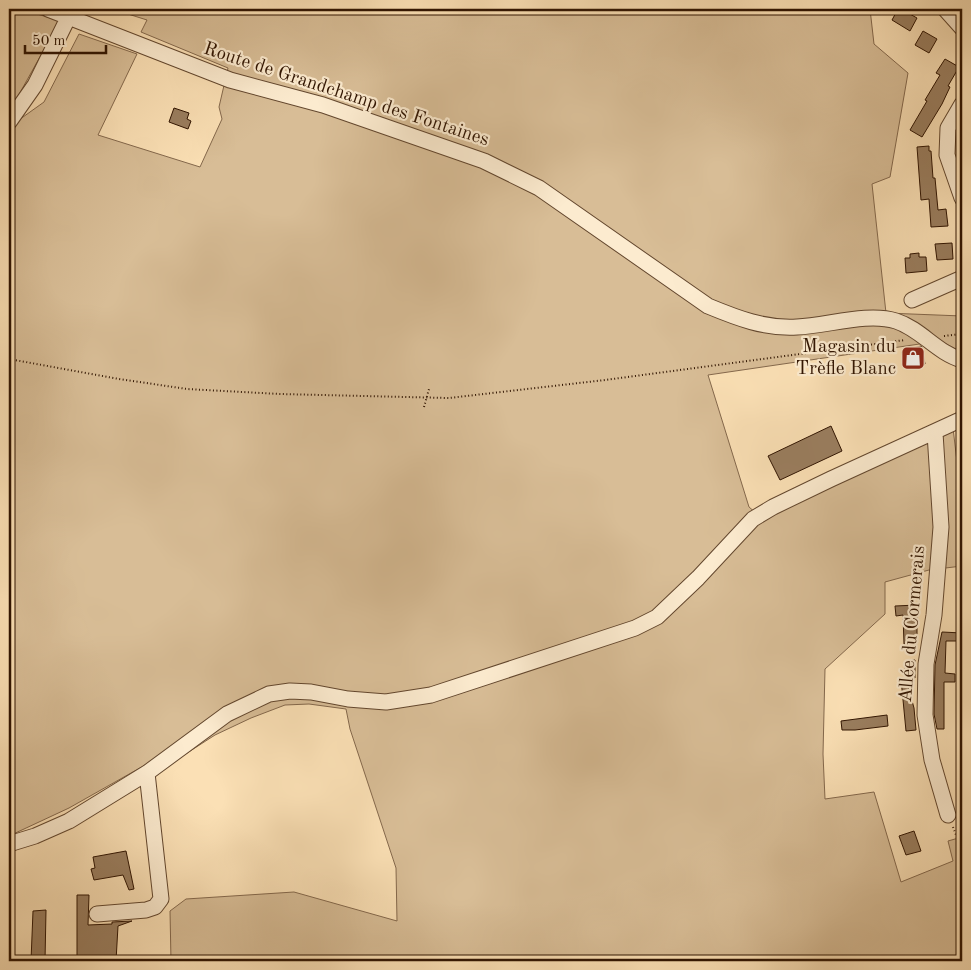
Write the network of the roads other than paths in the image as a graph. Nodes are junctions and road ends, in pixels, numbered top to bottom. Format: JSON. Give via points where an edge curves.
{"nodes":[{"id":1,"x":48,"y":9,"type":"edge"},
{"id":2,"x":945,"y":9,"type":"edge"},
{"id":3,"x":69,"y":16,"type":"junction"},
{"id":4,"x":962,"y":28,"type":"edge"},
{"id":5,"x":962,"y":104,"type":"edge"},
{"id":6,"x":9,"y":122,"type":"edge"},
{"id":7,"x":962,"y":198,"type":"edge"},
{"id":8,"x":962,"y":278,"type":"edge"},
{"id":9,"x":912,"y":300,"type":"dead end"},
{"id":10,"x":962,"y":360,"type":"edge"},
{"id":11,"x":962,"y":420,"type":"edge"},
{"id":12,"x":935,"y":433,"type":"junction"},
{"id":13,"x":147,"y":773,"type":"junction"},
{"id":14,"x":948,"y":815,"type":"road end"},
{"id":15,"x":9,"y":844,"type":"edge"},
{"id":16,"x":97,"y":914,"type":"dead end"}],
"edges":[{"from":1,"to":3,"type":"street","name":"Route de Grandchamp des Fontaines"},
{"from":2,"to":4,"type":"street"},
{"from":3,"to":6,"type":"street","via":[[34,85]]},
{"from":3,"to":10,"type":"street","name":"Route de Grandchamp des Fontaines","via":[[230,80],[323,105],[484,161],[539,188],[708,306],[737,318],[767,326],[797,328],[882,318],[896,321]]},
{"from":5,"to":7,"type":"street","via":[[948,128],[947,155]]},
{"from":8,"to":9,"type":"street"},
{"from":11,"to":12,"type":"street"},
{"from":12,"to":13,"type":"street","via":[[752,519],[657,617],[636,628],[431,694],[386,702],[311,692],[268,694],[227,714]]},
{"from":12,"to":14,"type":"street","name":"Allée du Cormerais","via":[[941,527],[934,616],[926,664],[925,715],[932,760]]},
{"from":13,"to":15,"type":"street","via":[[69,821]]},
{"from":13,"to":16,"type":"street","via":[[161,899],[155,907],[146,910]]}]}
